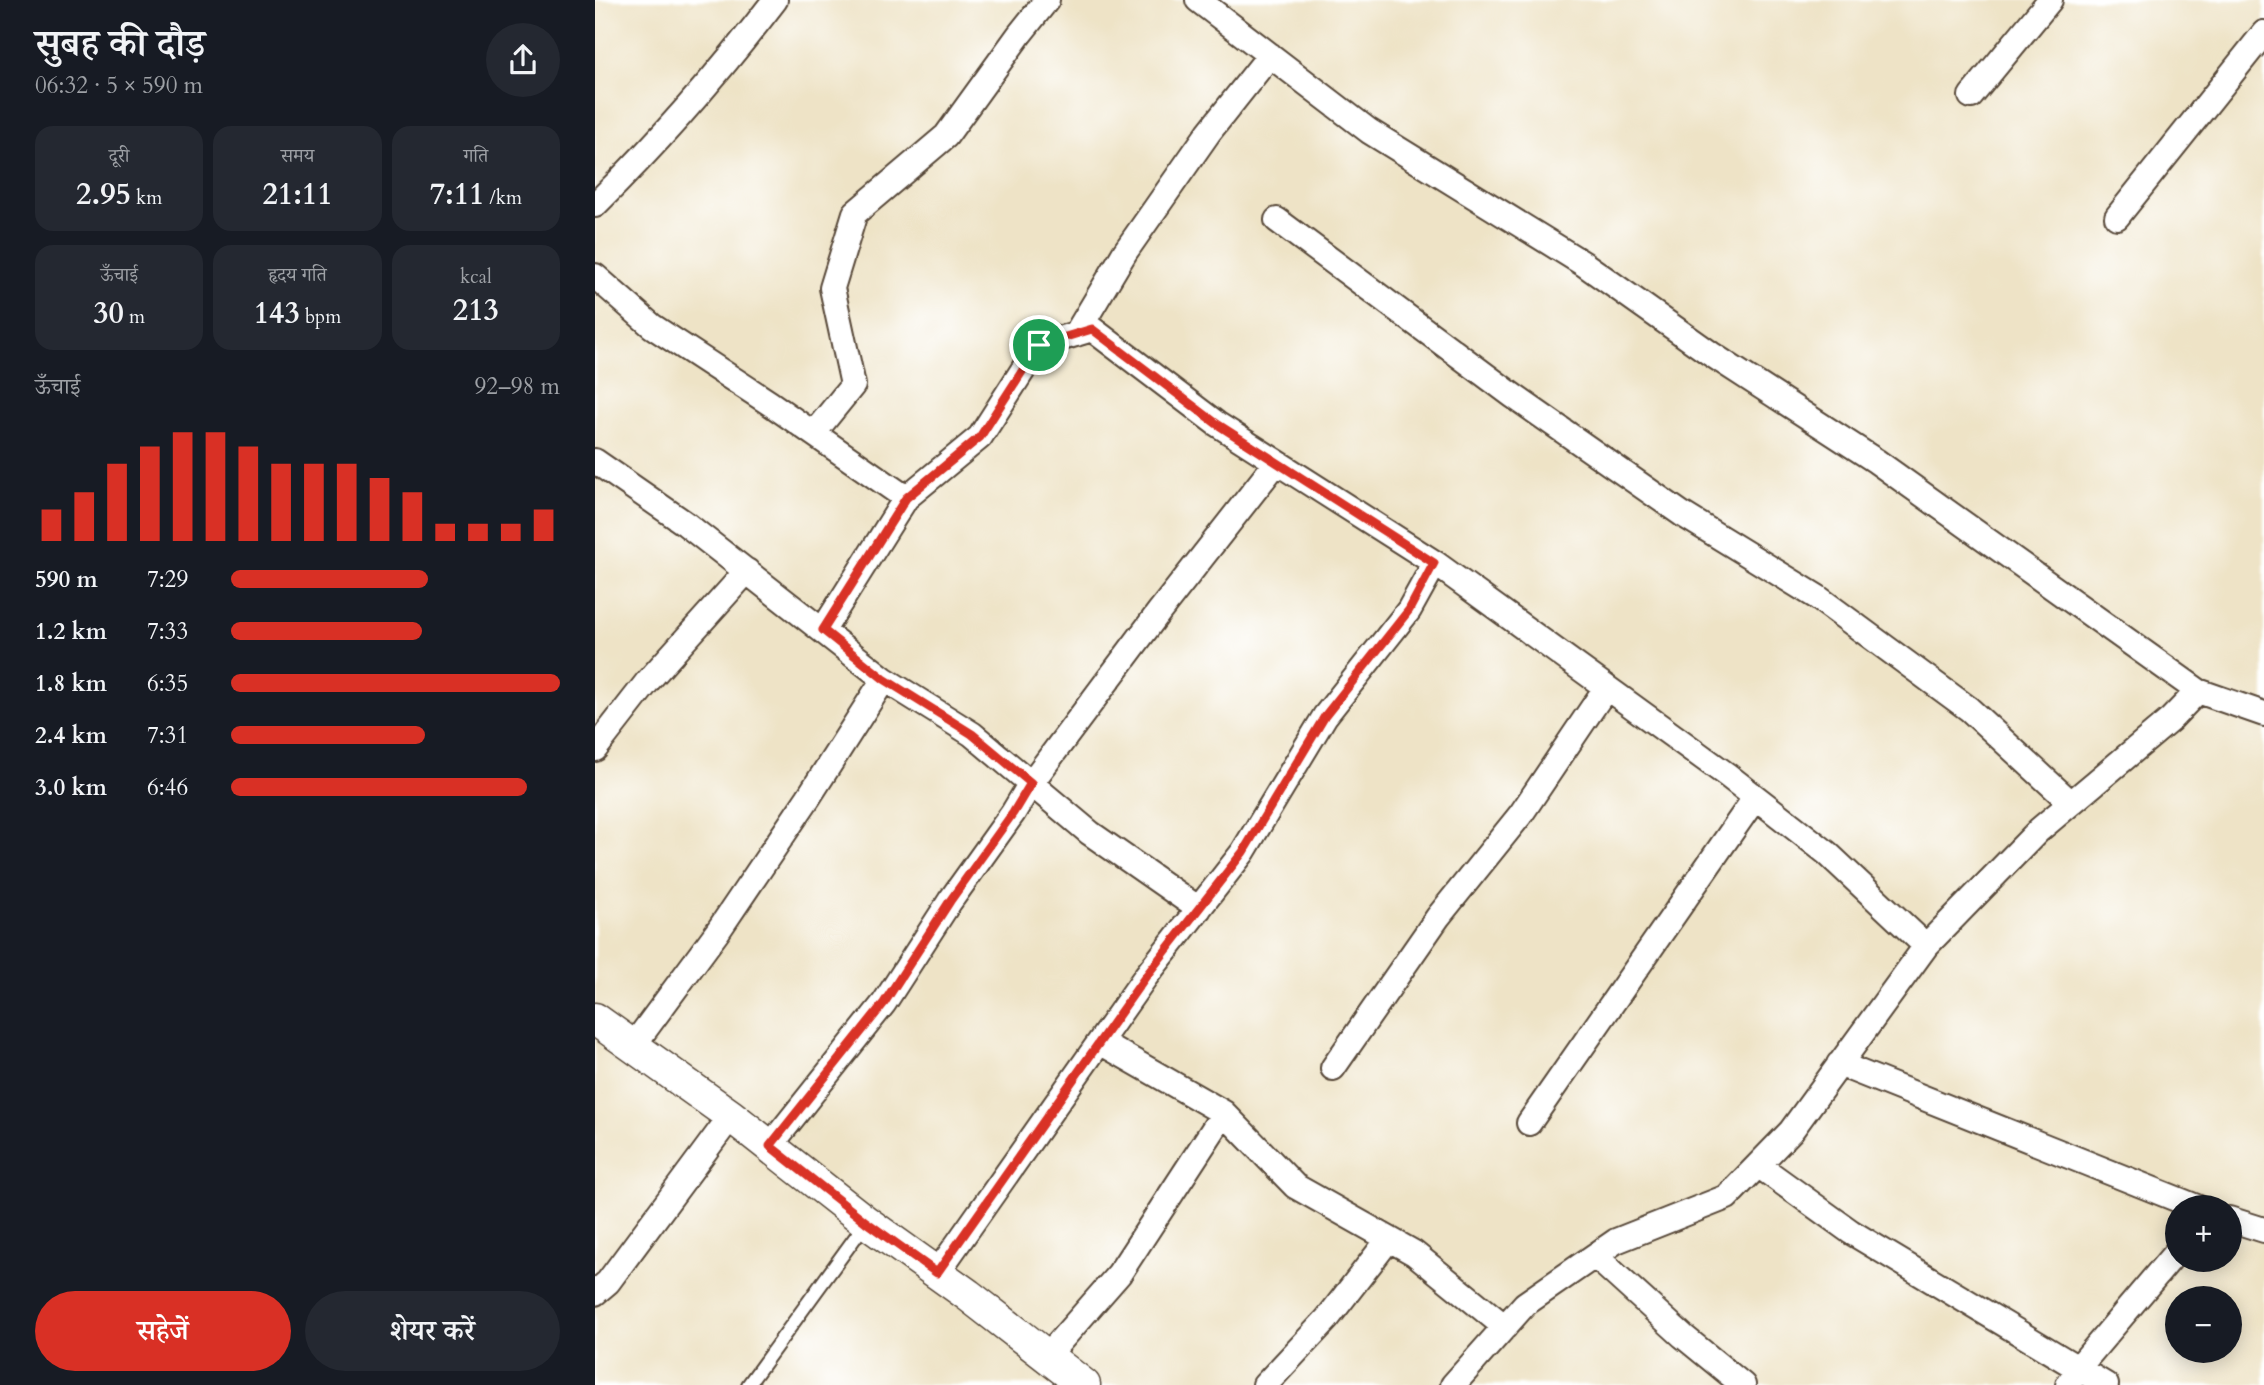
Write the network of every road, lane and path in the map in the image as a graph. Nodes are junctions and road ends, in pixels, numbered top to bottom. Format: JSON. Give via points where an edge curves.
{"nodes":[{"id":1,"x":775,"y":0,"type":"edge"},
{"id":2,"x":1047,"y":0,"type":"edge"},
{"id":3,"x":1198,"y":0,"type":"edge"},
{"id":4,"x":2050,"y":0,"type":"edge"},
{"id":5,"x":2264,"y":33,"type":"edge"},
{"id":6,"x":1270,"y":55,"type":"junction"},
{"id":7,"x":1971,"y":96,"type":"dead end"},
{"id":8,"x":595,"y":205,"type":"edge"},
{"id":9,"x":2117,"y":218,"type":"dead end"},
{"id":10,"x":1277,"y":220,"type":"dead end"},
{"id":11,"x":595,"y":276,"type":"edge"},
{"id":12,"x":1076,"y":334,"type":"junction"},
{"id":13,"x":814,"y":433,"type":"junction"},
{"id":14,"x":595,"y":461,"type":"edge"},
{"id":15,"x":1276,"y":463,"type":"junction"},
{"id":16,"x":906,"y":498,"type":"junction"},
{"id":17,"x":1434,"y":563,"type":"junction"},
{"id":18,"x":747,"y":571,"type":"junction"},
{"id":19,"x":823,"y":630,"type":"junction"},
{"id":20,"x":884,"y":679,"type":"junction"},
{"id":21,"x":1606,"y":688,"type":"junction"},
{"id":22,"x":2198,"y":691,"type":"junction"},
{"id":23,"x":2264,"y":714,"type":"edge"},
{"id":24,"x":595,"y":749,"type":"edge"},
{"id":25,"x":1031,"y":783,"type":"junction"},
{"id":26,"x":1755,"y":798,"type":"junction"},
{"id":27,"x":2071,"y":803,"type":"junction"},
{"id":28,"x":1199,"y":909,"type":"junction"},
{"id":29,"x":1926,"y":946,"type":"junction"},
{"id":30,"x":595,"y":1019,"type":"edge"},
{"id":31,"x":1100,"y":1042,"type":"junction"},
{"id":32,"x":633,"y":1046,"type":"junction"},
{"id":33,"x":1839,"y":1064,"type":"junction"},
{"id":34,"x":1333,"y":1068,"type":"dead end"},
{"id":35,"x":1224,"y":1113,"type":"junction"},
{"id":36,"x":731,"y":1116,"type":"junction"},
{"id":37,"x":1529,"y":1123,"type":"dead end"},
{"id":38,"x":770,"y":1146,"type":"junction"},
{"id":39,"x":1758,"y":1166,"type":"junction"},
{"id":40,"x":2166,"y":1195,"type":"edge"},
{"id":41,"x":866,"y":1222,"type":"junction"},
{"id":42,"x":2242,"y":1223,"type":"edge"},
{"id":43,"x":2264,"y":1230,"type":"edge"},
{"id":44,"x":1389,"y":1239,"type":"junction"},
{"id":45,"x":1595,"y":1256,"type":"junction"},
{"id":46,"x":2165,"y":1265,"type":"edge"},
{"id":47,"x":937,"y":1273,"type":"junction"},
{"id":48,"x":595,"y":1293,"type":"edge"},
{"id":49,"x":1505,"y":1327,"type":"junction"},
{"id":50,"x":1047,"y":1356,"type":"junction"},
{"id":51,"x":2073,"y":1376,"type":"edge"},
{"id":52,"x":748,"y":1385,"type":"edge"},
{"id":53,"x":1084,"y":1385,"type":"edge"},
{"id":54,"x":1265,"y":1385,"type":"edge"},
{"id":55,"x":1453,"y":1385,"type":"edge"},
{"id":56,"x":1743,"y":1385,"type":"edge"},
{"id":57,"x":2106,"y":1385,"type":"edge"}],
"edges":[{"from":1,"to":8,"type":"street","via":[[733,56]]},
{"from":2,"to":13,"type":"street","via":[[946,136],[855,212],[832,288],[853,385]]},
{"from":3,"to":6,"type":"street"},
{"from":4,"to":7,"type":"street"},
{"from":5,"to":9,"type":"street"},
{"from":6,"to":12,"type":"street","via":[[1133,241]]},
{"from":6,"to":22,"type":"street","via":[[1369,131],[1584,264],[1711,354],[1876,461]]},
{"from":10,"to":27,"type":"street","via":[[1534,411],[1682,514],[1839,613],[1969,709]]},
{"from":11,"to":13,"type":"street","via":[[652,326]]},
{"from":12,"to":15,"type":"street","via":[[1092,329]]},
{"from":12,"to":16,"type":"street","via":[[1039,345],[980,437]]},
{"from":13,"to":16,"type":"street"},
{"from":14,"to":18,"type":"street"},
{"from":15,"to":17,"type":"street"},
{"from":15,"to":25,"type":"street"},
{"from":16,"to":19,"type":"street"},
{"from":17,"to":21,"type":"street"},
{"from":17,"to":28,"type":"street","via":[[1409,610],[1325,716],[1243,852]]},
{"from":18,"to":19,"type":"street"},
{"from":18,"to":24,"type":"street","via":[[648,681]]},
{"from":19,"to":20,"type":"street"},
{"from":20,"to":25,"type":"street","via":[[972,734]]},
{"from":20,"to":32,"type":"street","via":[[718,931]]},
{"from":21,"to":26,"type":"street"},
{"from":21,"to":34,"type":"street","via":[[1521,814],[1438,917]]},
{"from":22,"to":23,"type":"street"},
{"from":22,"to":27,"type":"street"},
{"from":25,"to":28,"type":"street","via":[[1090,833]]},
{"from":25,"to":38,"type":"street","via":[[884,1003]]},
{"from":26,"to":29,"type":"street","via":[[1827,853]]},
{"from":26,"to":37,"type":"street"},
{"from":27,"to":29,"type":"street"},
{"from":28,"to":31,"type":"street"},
{"from":29,"to":33,"type":"street"},
{"from":30,"to":32,"type":"street"},
{"from":31,"to":35,"type":"street"},
{"from":31,"to":47,"type":"street"},
{"from":32,"to":36,"type":"street"},
{"from":33,"to":39,"type":"street","via":[[1791,1131]]},
{"from":33,"to":40,"type":"street"},
{"from":35,"to":44,"type":"street","via":[[1295,1186]]},
{"from":35,"to":50,"type":"street","via":[[1119,1274]]},
{"from":36,"to":38,"type":"street"},
{"from":36,"to":48,"type":"street","via":[[608,1282]]},
{"from":38,"to":41,"type":"street"},
{"from":39,"to":45,"type":"street","via":[[1727,1198],[1616,1241]]},
{"from":39,"to":51,"type":"street"},
{"from":41,"to":47,"type":"street"},
{"from":41,"to":52,"type":"lane"},
{"from":42,"to":43,"type":"street"},
{"from":44,"to":49,"type":"street","via":[[1415,1252]]},
{"from":44,"to":54,"type":"street","via":[[1327,1319]]},
{"from":45,"to":49,"type":"street","via":[[1525,1304]]},
{"from":45,"to":56,"type":"street"},
{"from":46,"to":51,"type":"street"},
{"from":47,"to":50,"type":"street"},
{"from":49,"to":55,"type":"street"},
{"from":50,"to":53,"type":"street"},
{"from":51,"to":57,"type":"street"}]}
